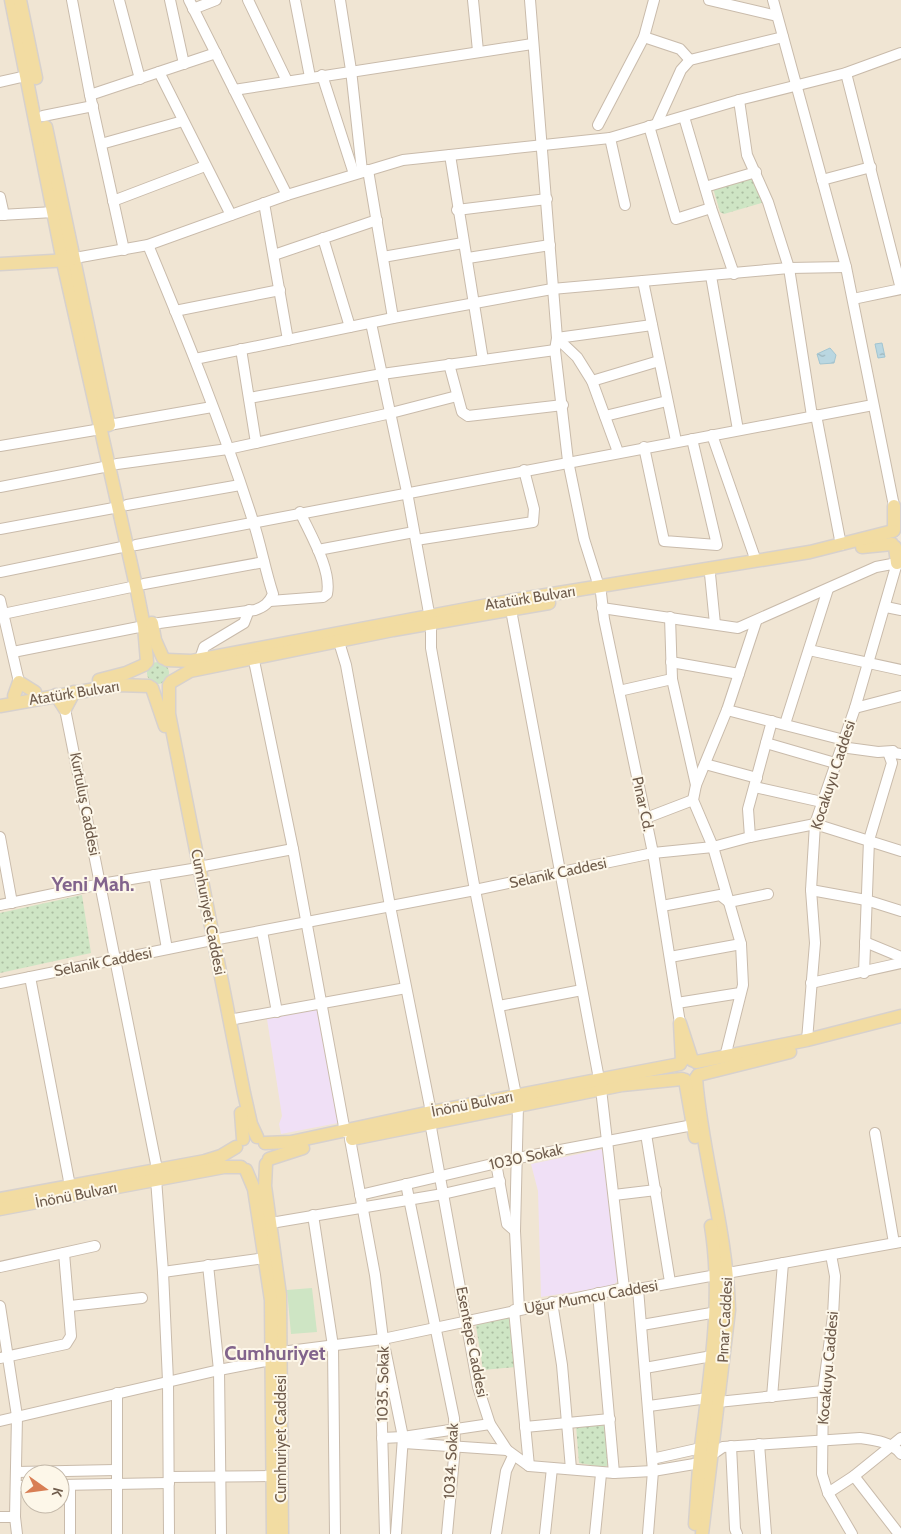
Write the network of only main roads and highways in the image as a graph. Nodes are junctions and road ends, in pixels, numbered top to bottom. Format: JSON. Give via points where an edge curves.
{"nodes":[{"id":1,"x":11,"y":0,"type":"edge"},
{"id":2,"x":20,"y":0,"type":"edge"},
{"id":3,"x":69,"y":260,"type":"junction"},
{"id":4,"x":0,"y":264,"type":"edge"},
{"id":5,"x":894,"y":506,"type":"road end"},
{"id":6,"x":897,"y":541,"type":"edge"},
{"id":7,"x":600,"y":590,"type":"junction"},
{"id":8,"x":430,"y":619,"type":"junction"},
{"id":9,"x":148,"y":625,"type":"junction"},
{"id":10,"x":253,"y":654,"type":"junction"},
{"id":11,"x":165,"y":659,"type":"junction"},
{"id":12,"x":145,"y":663,"type":"junction"},
{"id":13,"x":170,"y":683,"type":"junction"},
{"id":14,"x":151,"y":687,"type":"junction"},
{"id":15,"x":35,"y":692,"type":"junction"},
{"id":16,"x":74,"y":692,"type":"junction"},
{"id":17,"x":56,"y":695,"type":"junction"},
{"id":18,"x":14,"y":696,"type":"junction"},
{"id":19,"x":0,"y":699,"type":"edge"},
{"id":20,"x":0,"y":706,"type":"edge"},
{"id":21,"x":195,"y":868,"type":"junction"},
{"id":22,"x":210,"y":941,"type":"junction"},
{"id":23,"x":901,"y":1016,"type":"edge"},
{"id":24,"x":680,"y":1023,"type":"road end"},
{"id":25,"x":901,"y":1024,"type":"edge"},
{"id":26,"x":687,"y":1062,"type":"junction"},
{"id":27,"x":690,"y":1078,"type":"junction"},
{"id":28,"x":600,"y":1084,"type":"junction"},
{"id":29,"x":348,"y":1136,"type":"junction"},
{"id":30,"x":261,"y":1140,"type":"junction"},
{"id":31,"x":240,"y":1143,"type":"junction"},
{"id":32,"x":267,"y":1161,"type":"junction"},
{"id":33,"x":244,"y":1169,"type":"junction"},
{"id":34,"x":157,"y":1174,"type":"junction"},
{"id":35,"x":0,"y":1199,"type":"edge"},
{"id":36,"x":0,"y":1209,"type":"edge"},
{"id":37,"x":722,"y":1274,"type":"junction"},
{"id":38,"x":276,"y":1356,"type":"junction"},
{"id":39,"x":713,"y":1400,"type":"junction"},
{"id":40,"x":701,"y":1448,"type":"junction"},
{"id":41,"x":713,"y":1454,"type":"junction"},
{"id":42,"x":700,"y":1463,"type":"junction"},
{"id":43,"x":273,"y":1534,"type":"edge"},
{"id":44,"x":282,"y":1534,"type":"edge"},
{"id":45,"x":694,"y":1534,"type":"edge"},
{"id":46,"x":702,"y":1534,"type":"edge"}],
"edges":[{"from":1,"to":3,"type":"main road","via":[[54,212]]},
{"from":2,"to":3,"type":"main road"},
{"from":3,"to":4,"type":"main road"},
{"from":3,"to":9,"type":"main road"},
{"from":5,"to":6,"type":"main road"},
{"from":6,"to":7,"type":"main road","name":"Atatürk Bulvarı"},
{"from":6,"to":7,"type":"main road","name":"Atatürk Bulvarı","via":[[841,545]]},
{"from":7,"to":8,"type":"main road","name":"Atatürk Bulvarı"},
{"from":7,"to":8,"type":"main road","name":"Atatürk Bulvarı","via":[[511,610]]},
{"from":8,"to":10,"type":"main road","name":"Atatürk Bulvarı"},
{"from":8,"to":10,"type":"main road","name":"Atatürk Bulvarı","via":[[339,642]]},
{"from":9,"to":11,"type":"main road"},
{"from":9,"to":12,"type":"main road"},
{"from":10,"to":11,"type":"main road","name":"Atatürk Bulvarı","via":[[184,661]]},
{"from":10,"to":13,"type":"main road","name":"Atatürk Bulvarı","via":[[190,671]]},
{"from":11,"to":12,"type":"main road","via":[[154,657]]},
{"from":11,"to":13,"type":"main road","via":[[174,670]]},
{"from":12,"to":14,"type":"main road","via":[[143,679]]},
{"from":12,"to":15,"type":"main road","name":"Atatürk Bulvarı","via":[[108,678]]},
{"from":13,"to":14,"type":"main road","via":[[161,689]]},
{"from":13,"to":21,"type":"main road","name":"Cumhuriyet Caddesi","via":[[169,714]]},
{"from":14,"to":16,"type":"main road","name":"Atatürk Bulvarı","via":[[118,685]]},
{"from":14,"to":21,"type":"main road","name":"Cumhuriyet Caddesi","via":[[163,715]]},
{"from":15,"to":18,"type":"main road","name":"Atatürk Bulvarı"},
{"from":15,"to":18,"type":"main road","via":[[19,682]]},
{"from":16,"to":17,"type":"main road","name":"Atatürk Bulvarı"},
{"from":16,"to":17,"type":"main road","via":[[65,709]]},
{"from":17,"to":20,"type":"main road","name":"Atatürk Bulvarı"},
{"from":18,"to":19,"type":"main road","name":"Atatürk Bulvarı"},
{"from":21,"to":22,"type":"main road","name":"Cumhuriyet Caddesi"},
{"from":22,"to":30,"type":"main road","name":"Cumhuriyet Caddesi","via":[[249,1116]]},
{"from":22,"to":31,"type":"main road","name":"Cumhuriyet Caddesi","via":[[238,1096]]},
{"from":23,"to":26,"type":"main road","name":"İnönü Bulvarı","via":[[807,1040]]},
{"from":24,"to":26,"type":"main road"},
{"from":25,"to":27,"type":"main road","name":"İnönü Bulvarı"},
{"from":26,"to":27,"type":"main road","via":[[678,1070]]},
{"from":26,"to":27,"type":"main road","via":[[699,1068]]},
{"from":26,"to":28,"type":"main road","name":"İnönü Bulvarı"},
{"from":27,"to":28,"type":"main road","name":"İnönü Bulvarı"},
{"from":27,"to":37,"type":"main road","name":"Pınar Caddesi","via":[[700,1119]]},
{"from":27,"to":37,"type":"main road","name":"Pınar Caddesi","via":[[693,1125],[715,1252]]},
{"from":28,"to":29,"type":"main road","name":"İnönü Bulvarı"},
{"from":29,"to":30,"type":"main road","name":"İnönü Bulvarı","via":[[291,1142]]},
{"from":29,"to":32,"type":"main road","name":"İnönü Bulvarı","via":[[292,1150]]},
{"from":30,"to":31,"type":"main road"},
{"from":30,"to":32,"type":"main road","via":[[269,1153]]},
{"from":31,"to":33,"type":"main road","via":[[236,1160]]},
{"from":31,"to":34,"type":"main road","name":"İnönü Bulvarı","via":[[221,1156]]},
{"from":32,"to":33,"type":"main road","via":[[257,1170]]},
{"from":32,"to":38,"type":"main road","name":"Cumhuriyet Caddesi","via":[[265,1186],[280,1295]]},
{"from":33,"to":34,"type":"main road","name":"İnönü Bulvarı","via":[[224,1167]]},
{"from":33,"to":38,"type":"main road","name":"Cumhuriyet Caddesi","via":[[254,1189]]},
{"from":34,"to":35,"type":"main road","name":"İnönü Bulvarı"},
{"from":34,"to":36,"type":"main road","name":"İnönü Bulvarı"},
{"from":37,"to":39,"type":"main road","name":"Pınar Caddesi","via":[[712,1356]]},
{"from":37,"to":39,"type":"main road","name":"Pınar Caddesi","via":[[729,1310]]},
{"from":38,"to":43,"type":"main road","name":"Cumhuriyet Caddesi","via":[[271,1476]]},
{"from":38,"to":44,"type":"main road","name":"Cumhuriyet Caddesi"},
{"from":39,"to":40,"type":"main road","name":"Pınar Caddesi"},
{"from":39,"to":41,"type":"main road","name":"Pınar Caddesi"},
{"from":40,"to":41,"type":"main road"},
{"from":40,"to":42,"type":"main road","name":"Pınar Caddesi"},
{"from":41,"to":42,"type":"main road"},
{"from":41,"to":46,"type":"main road","name":"Pınar Caddesi"},
{"from":42,"to":45,"type":"main road","name":"Pınar Caddesi"}]}
